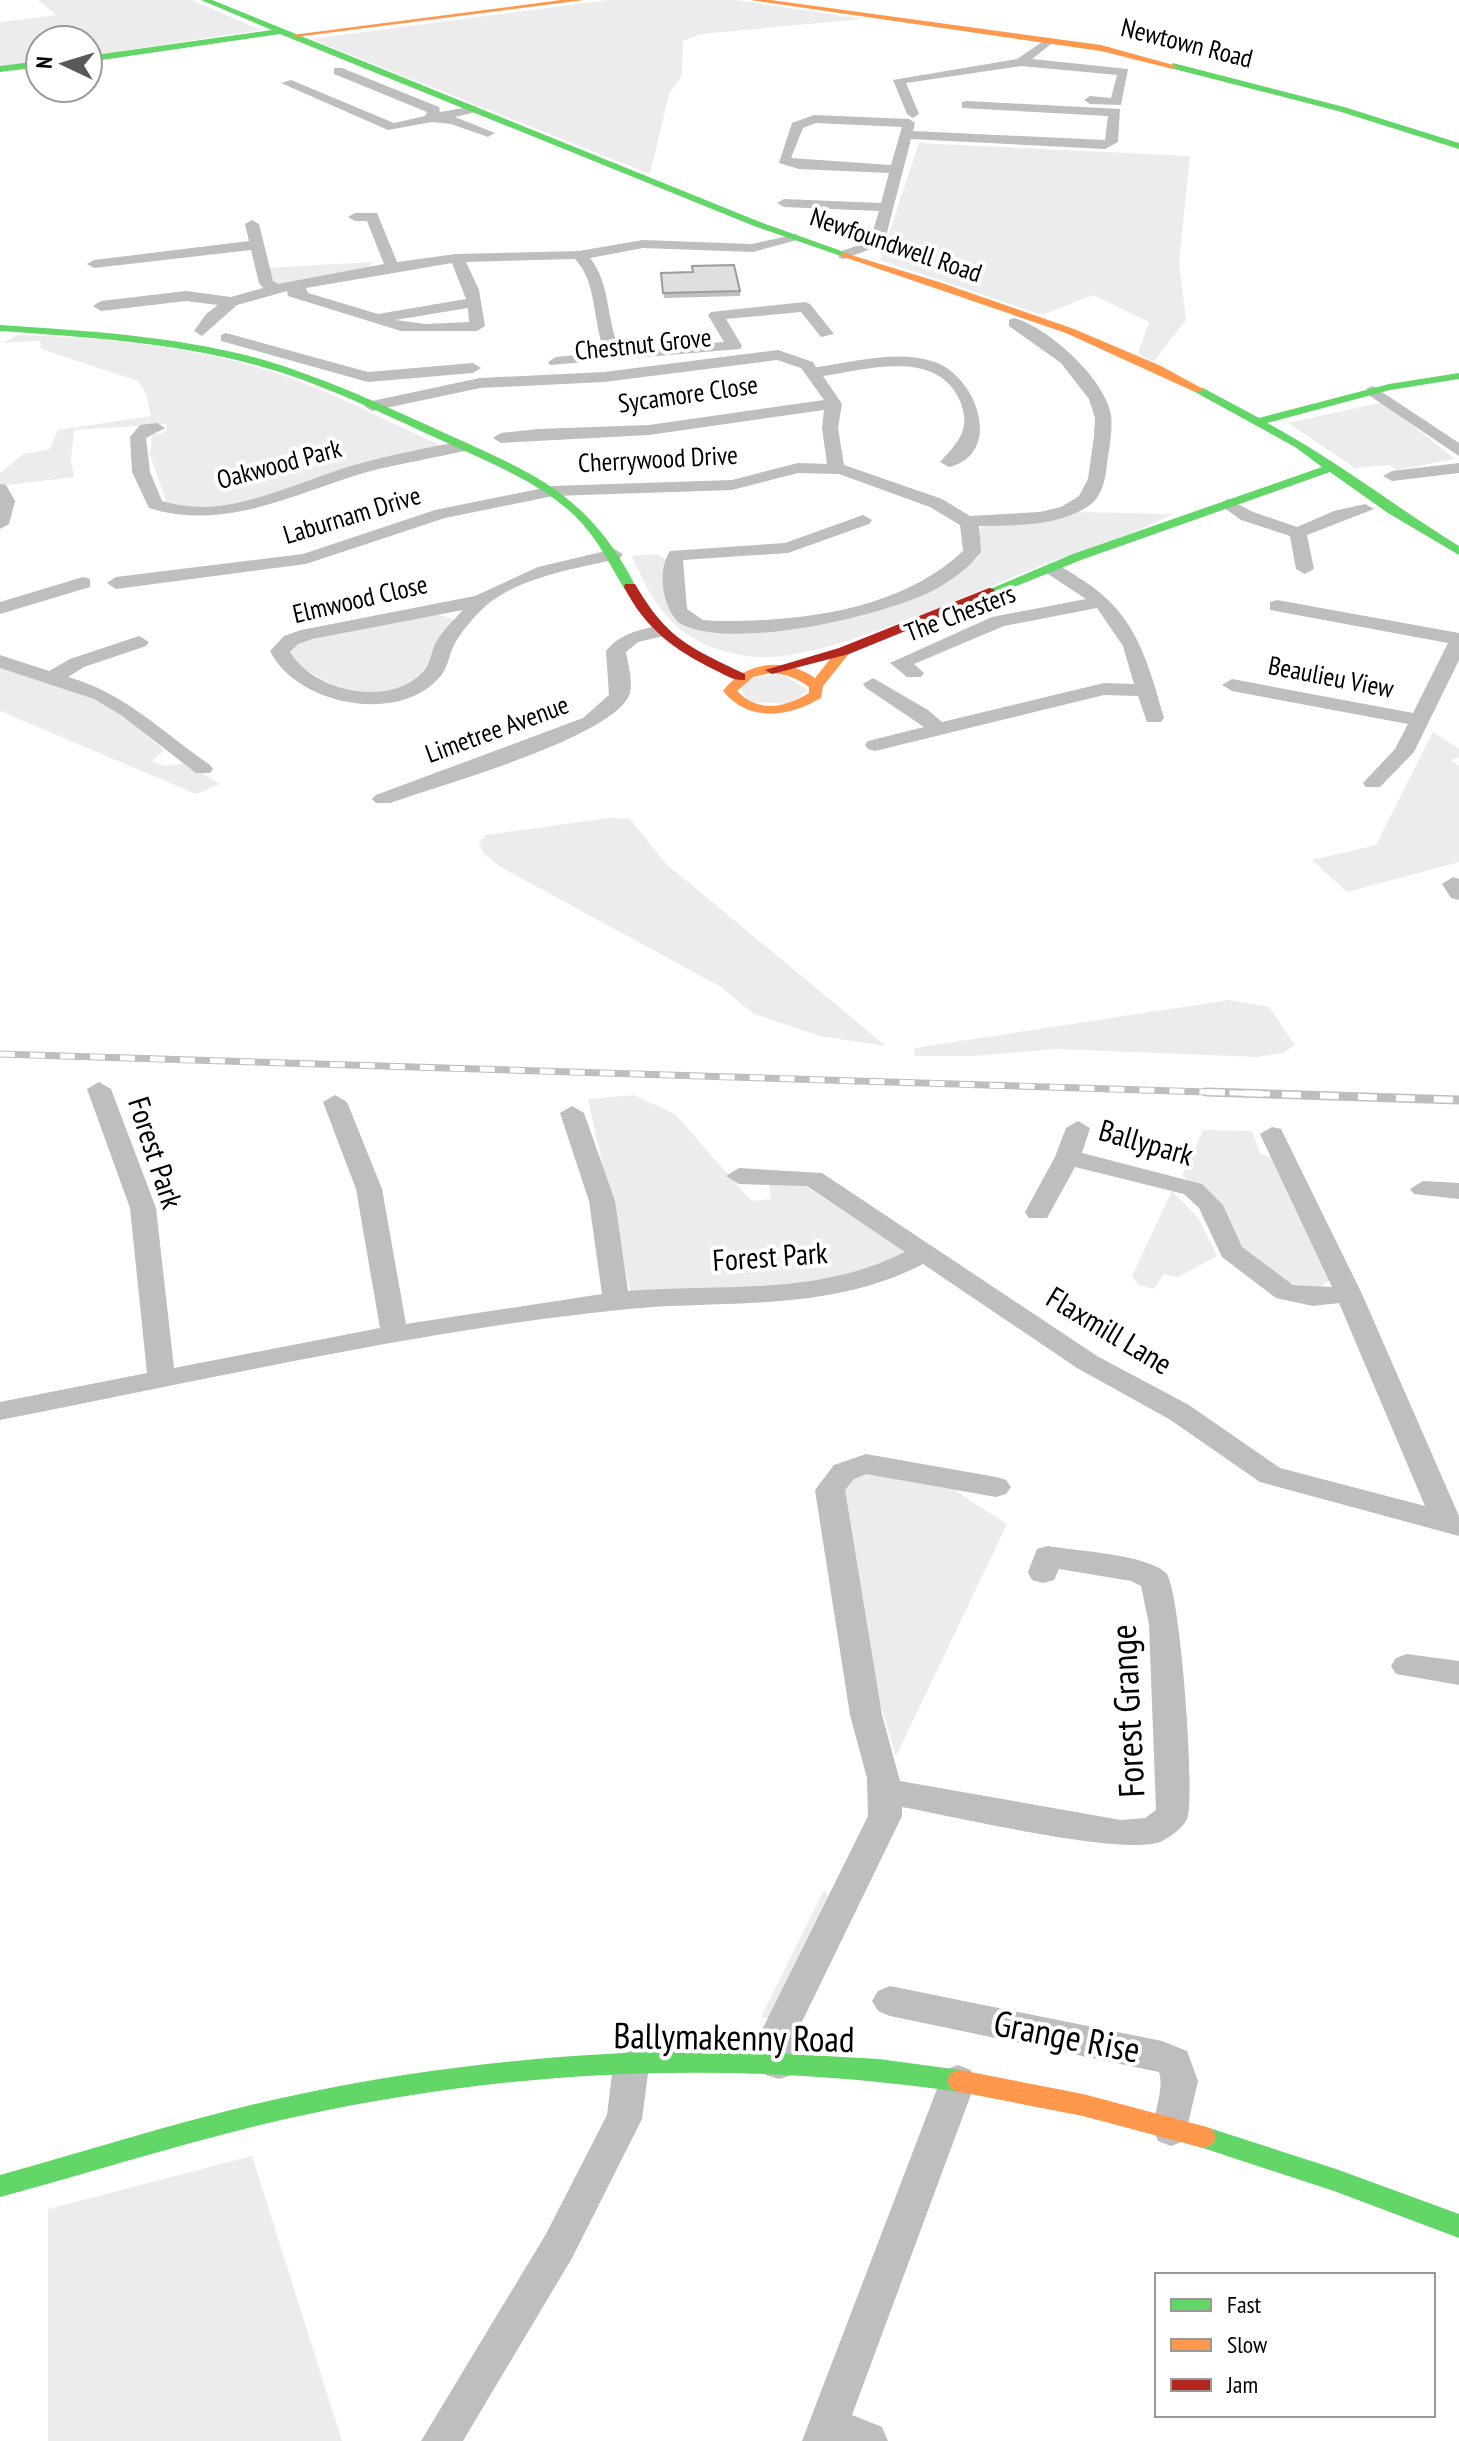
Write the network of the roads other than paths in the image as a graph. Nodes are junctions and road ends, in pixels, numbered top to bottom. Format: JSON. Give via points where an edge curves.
{"nodes":[{"id":1,"x":205,"y":0,"type":"edge"},
{"id":2,"x":580,"y":0,"type":"edge"},
{"id":3,"x":754,"y":0,"type":"edge"},
{"id":4,"x":287,"y":34,"type":"junction"},
{"id":5,"x":1045,"y":44,"type":"dead end"},
{"id":6,"x":104,"y":57,"type":"edge"},
{"id":7,"x":1021,"y":62,"type":"junction"},
{"id":8,"x":24,"y":66,"type":"edge"},
{"id":9,"x":972,"y":67,"type":"junction"},
{"id":10,"x":0,"y":69,"type":"edge"},
{"id":11,"x":338,"y":71,"type":"dead end"},
{"id":12,"x":287,"y":83,"type":"dead end"},
{"id":13,"x":471,"y":109,"type":"junction"},
{"id":14,"x":965,"y":111,"type":"junction"},
{"id":15,"x":913,"y":114,"type":"dead end"},
{"id":16,"x":431,"y":118,"type":"junction"},
{"id":17,"x":488,"y":133,"type":"dead end"},
{"id":18,"x":906,"y":135,"type":"junction"},
{"id":19,"x":1459,"y":146,"type":"edge"},
{"id":20,"x":897,"y":169,"type":"junction"},
{"id":21,"x":784,"y":203,"type":"dead end"},
{"id":22,"x":888,"y":207,"type":"junction"},
{"id":23,"x":355,"y":217,"type":"dead end"},
{"id":24,"x":252,"y":224,"type":"dead end"},
{"id":25,"x":792,"y":237,"type":"junction"},
{"id":26,"x":256,"y":245,"type":"junction"},
{"id":27,"x":579,"y":255,"type":"junction"},
{"id":28,"x":844,"y":255,"type":"junction"},
{"id":29,"x":456,"y":258,"type":"junction"},
{"id":30,"x":94,"y":264,"type":"dead end"},
{"id":31,"x":392,"y":267,"type":"junction"},
{"id":32,"x":275,"y":289,"type":"junction"},
{"id":33,"x":310,"y":290,"type":"dead end"},
{"id":34,"x":232,"y":302,"type":"junction"},
{"id":35,"x":475,"y":302,"type":"junction"},
{"id":36,"x":101,"y":306,"type":"dead end"},
{"id":37,"x":377,"y":319,"type":"junction"},
{"id":38,"x":1014,"y":323,"type":"dead end"},
{"id":39,"x":477,"y":326,"type":"junction"},
{"id":40,"x":0,"y":328,"type":"edge"},
{"id":41,"x":202,"y":331,"type":"dead end"},
{"id":42,"x":826,"y":334,"type":"dead end"},
{"id":43,"x":226,"y":338,"type":"dead end"},
{"id":44,"x":615,"y":356,"type":"junction"},
{"id":45,"x":482,"y":357,"type":"junction"},
{"id":46,"x":814,"y":372,"type":"junction"},
{"id":47,"x":1459,"y":376,"type":"edge"},
{"id":48,"x":1373,"y":391,"type":"junction"},
{"id":49,"x":834,"y":404,"type":"junction"},
{"id":50,"x":372,"y":406,"type":"junction"},
{"id":51,"x":1258,"y":422,"type":"junction"},
{"id":52,"x":157,"y":428,"type":"dead end"},
{"id":53,"x":501,"y":438,"type":"dead end"},
{"id":54,"x":463,"y":446,"type":"junction"},
{"id":55,"x":1459,"y":451,"type":"edge"},
{"id":56,"x":949,"y":462,"type":"dead end"},
{"id":57,"x":1332,"y":467,"type":"junction"},
{"id":58,"x":836,"y":468,"type":"junction"},
{"id":59,"x":1459,"y":468,"type":"edge"},
{"id":60,"x":1392,"y":476,"type":"dead end"},
{"id":61,"x":0,"y":489,"type":"edge"},
{"id":62,"x":553,"y":491,"type":"junction"},
{"id":63,"x":1228,"y":504,"type":"junction"},
{"id":64,"x":1365,"y":509,"type":"dead end"},
{"id":65,"x":863,"y":520,"type":"dead end"},
{"id":66,"x":967,"y":521,"type":"junction"},
{"id":67,"x":0,"y":524,"type":"edge"},
{"id":68,"x":1298,"y":533,"type":"junction"},
{"id":69,"x":1459,"y":551,"type":"edge"},
{"id":70,"x":614,"y":554,"type":"junction"},
{"id":71,"x":1051,"y":568,"type":"junction"},
{"id":72,"x":1305,"y":569,"type":"dead end"},
{"id":73,"x":83,"y":583,"type":"dead end"},
{"id":74,"x":116,"y":583,"type":"dead end"},
{"id":75,"x":480,"y":601,"type":"junction"},
{"id":76,"x":1102,"y":601,"type":"junction"},
{"id":77,"x":1277,"y":606,"type":"dead end"},
{"id":78,"x":0,"y":608,"type":"edge"},
{"id":79,"x":661,"y":631,"type":"junction"},
{"id":80,"x":1459,"y":640,"type":"edge"},
{"id":81,"x":139,"y":642,"type":"dead end"},
{"id":82,"x":844,"y":651,"type":"junction"},
{"id":83,"x":0,"y":661,"type":"edge"},
{"id":84,"x":900,"y":664,"type":"dead end"},
{"id":85,"x":772,"y":670,"type":"junction"},
{"id":86,"x":740,"y":677,"type":"junction"},
{"id":87,"x":50,"y":679,"type":"junction"},
{"id":88,"x":873,"y":684,"type":"dead end"},
{"id":89,"x":1232,"y":685,"type":"dead end"},
{"id":90,"x":816,"y":686,"type":"junction"},
{"id":91,"x":1148,"y":690,"type":"junction"},
{"id":92,"x":1154,"y":718,"type":"dead end"},
{"id":93,"x":1420,"y":720,"type":"junction"},
{"id":94,"x":940,"y":731,"type":"junction"},
{"id":95,"x":875,"y":745,"type":"dead end"},
{"id":96,"x":203,"y":769,"type":"dead end"},
{"id":97,"x":1373,"y":783,"type":"dead end"},
{"id":98,"x":383,"y":799,"type":"dead end"},
{"id":99,"x":99,"y":1089,"type":"dead end"},
{"id":100,"x":335,"y":1102,"type":"dead end"},
{"id":101,"x":572,"y":1113,"type":"dead end"},
{"id":102,"x":1078,"y":1128,"type":"dead end"},
{"id":103,"x":1272,"y":1134,"type":"dead end"},
{"id":104,"x":1068,"y":1157,"type":"junction"},
{"id":105,"x":739,"y":1176,"type":"dead end"},
{"id":106,"x":1423,"y":1189,"type":"dead end"},
{"id":107,"x":1459,"y":1191,"type":"edge"},
{"id":108,"x":1038,"y":1212,"type":"dead end"},
{"id":109,"x":923,"y":1253,"type":"junction"},
{"id":110,"x":1349,"y":1294,"type":"junction"},
{"id":111,"x":616,"y":1301,"type":"junction"},
{"id":112,"x":394,"y":1333,"type":"junction"},
{"id":113,"x":162,"y":1380,"type":"junction"},
{"id":114,"x":0,"y":1411,"type":"edge"},
{"id":115,"x":996,"y":1487,"type":"dead end"},
{"id":116,"x":1453,"y":1525,"type":"edge"},
{"id":117,"x":1043,"y":1572,"type":"dead end"},
{"id":118,"x":1407,"y":1666,"type":"dead end"},
{"id":119,"x":1459,"y":1673,"type":"edge"},
{"id":120,"x":888,"y":1792,"type":"junction"},
{"id":121,"x":890,"y":2001,"type":"dead end"},
{"id":122,"x":779,"y":2064,"type":"junction"},
{"id":123,"x":631,"y":2066,"type":"junction"},
{"id":124,"x":958,"y":2081,"type":"junction"},
{"id":125,"x":1171,"y":2130,"type":"junction"},
{"id":126,"x":0,"y":2186,"type":"edge"},
{"id":127,"x":1459,"y":2226,"type":"edge"},
{"id":128,"x":825,"y":2433,"type":"edge"},
{"id":129,"x":441,"y":2441,"type":"edge"},
{"id":130,"x":868,"y":2441,"type":"edge"}],
"edges":[{"from":1,"to":4,"type":"street","name":"Newfoundwell Road"},
{"from":2,"to":4,"type":"street"},
{"from":3,"to":19,"type":"street","name":"Newtown Road","via":[[1101,48],[1341,109]]},
{"from":4,"to":6,"type":"street"},
{"from":4,"to":13,"type":"street","name":"Newfoundwell Road"},
{"from":5,"to":7,"type":"street"},
{"from":7,"to":9,"type":"street"},
{"from":7,"to":14,"type":"street","via":[[1124,72],[1116,102]]},
{"from":8,"to":10,"type":"street"},
{"from":9,"to":14,"type":"street"},
{"from":9,"to":15,"type":"street","via":[[899,80]]},
{"from":11,"to":16,"type":"street","via":[[434,110]]},
{"from":12,"to":16,"type":"street","via":[[393,127]]},
{"from":13,"to":16,"type":"street"},
{"from":13,"to":25,"type":"street","name":"Newfoundwell Road"},
{"from":14,"to":14,"type":"street","via":[[1105,145],[1111,142],[1115,112]]},
{"from":14,"to":18,"type":"street"},
{"from":16,"to":17,"type":"street"},
{"from":18,"to":20,"type":"street"},
{"from":18,"to":20,"type":"street","via":[[909,123],[814,119],[797,126],[784,160]]},
{"from":20,"to":22,"type":"street"},
{"from":21,"to":22,"type":"street"},
{"from":22,"to":28,"type":"street","via":[[877,244]]},
{"from":23,"to":31,"type":"street","via":[[372,216]]},
{"from":24,"to":26,"type":"street"},
{"from":25,"to":27,"type":"street","via":[[753,248],[643,244]]},
{"from":25,"to":28,"type":"street","name":"Newfoundwell Road"},
{"from":26,"to":30,"type":"street"},
{"from":26,"to":32,"type":"street","via":[[266,283]]},
{"from":27,"to":29,"type":"street"},
{"from":27,"to":44,"type":"street","via":[[595,273],[603,326]]},
{"from":28,"to":51,"type":"street","name":"Newfoundwell Road","via":[[1106,346],[1209,393]]},
{"from":29,"to":31,"type":"street"},
{"from":29,"to":35,"type":"street"},
{"from":31,"to":32,"type":"street"},
{"from":32,"to":34,"type":"street"},
{"from":33,"to":37,"type":"street","via":[[293,293]]},
{"from":34,"to":36,"type":"street","via":[[186,296]]},
{"from":34,"to":41,"type":"street"},
{"from":35,"to":37,"type":"street"},
{"from":35,"to":39,"type":"street"},
{"from":37,"to":39,"type":"street","via":[[417,329]]},
{"from":38,"to":66,"type":"street","via":[[1048,344],[1096,398],[1103,422],[1095,486],[1082,503],[1064,511]]},
{"from":39,"to":45,"type":"street"},
{"from":40,"to":50,"type":"street","via":[[134,337],[214,351],[311,378]]},
{"from":42,"to":44,"type":"street","via":[[802,302],[716,315],[734,346]]},
{"from":43,"to":45,"type":"street","via":[[368,377]]},
{"from":44,"to":45,"type":"street"},
{"from":46,"to":49,"type":"street"},
{"from":46,"to":50,"type":"street","name":"Chestnut Grove","via":[[790,357],[753,356],[619,375],[480,383]]},
{"from":46,"to":56,"type":"street","via":[[900,362],[944,370],[971,410],[970,442]]},
{"from":47,"to":48,"type":"street"},
{"from":48,"to":51,"type":"street"},
{"from":48,"to":55,"type":"street"},
{"from":49,"to":53,"type":"street","name":"Sycamore Close","via":[[790,406],[647,430],[538,431]]},
{"from":49,"to":58,"type":"street","via":[[830,428]]},
{"from":50,"to":54,"type":"street"},
{"from":51,"to":57,"type":"street","name":"Newfoundwell Road"},
{"from":52,"to":54,"type":"street","name":"Oakwood Park","via":[[138,437],[141,472],[155,504],[178,511],[246,505],[349,472]]},
{"from":54,"to":62,"type":"street"},
{"from":57,"to":63,"type":"street"},
{"from":57,"to":69,"type":"street","name":"Newfoundwell Road"},
{"from":58,"to":62,"type":"street","name":"Cherrywood Drive","via":[[784,469],[721,486]]},
{"from":58,"to":66,"type":"street","name":"Cherrywood Drive","via":[[913,492]]},
{"from":59,"to":60,"type":"street"},
{"from":61,"to":67,"type":"street","via":[[6,501]]},
{"from":62,"to":70,"type":"street","via":[[597,529]]},
{"from":62,"to":74,"type":"street","name":"Laburnam Drive","via":[[441,514],[306,559]]},
{"from":63,"to":68,"type":"street"},
{"from":63,"to":71,"type":"street"},
{"from":64,"to":68,"type":"street"},
{"from":65,"to":66,"type":"street","via":[[788,548],[676,555],[675,604],[691,622],[717,627],[782,626],[840,617],[910,592],[958,566],[972,552]]},
{"from":68,"to":72,"type":"street"},
{"from":70,"to":75,"type":"street","name":"Elmwood Close","via":[[542,569]]},
{"from":70,"to":79,"type":"street","via":[[637,604]]},
{"from":71,"to":76,"type":"street","name":"The Chesters"},
{"from":71,"to":82,"type":"street"},
{"from":73,"to":78,"type":"street"},
{"from":75,"to":75,"type":"street","name":"Elmwood Close","via":[[447,641],[438,670],[423,683],[387,696],[334,694],[289,664],[280,651],[308,634]]},
{"from":76,"to":84,"type":"street","name":"The Chesters","via":[[999,621]]},
{"from":76,"to":91,"type":"street","name":"The Chesters","via":[[1133,646]]},
{"from":77,"to":80,"type":"street","name":"Beaulieu View"},
{"from":79,"to":86,"type":"street","via":[[672,644]]},
{"from":79,"to":98,"type":"street","name":"Limetree Avenue","via":[[622,643],[616,651],[619,697],[590,722]]},
{"from":80,"to":93,"type":"street","name":"Beaulieu View"},
{"from":81,"to":87,"type":"street","via":[[77,663]]},
{"from":82,"to":85,"type":"street"},
{"from":82,"to":90,"type":"street"},
{"from":83,"to":87,"type":"street"},
{"from":85,"to":86,"type":"street"},
{"from":85,"to":90,"type":"street","via":[[805,676]]},
{"from":86,"to":90,"type":"street","via":[[730,691],[734,698],[760,709],[806,704],[816,695]]},
{"from":87,"to":96,"type":"street","via":[[123,707]]},
{"from":88,"to":94,"type":"street"},
{"from":89,"to":93,"type":"street","name":"Beaulieu View"},
{"from":91,"to":92,"type":"street","name":"The Chesters"},
{"from":91,"to":94,"type":"street","via":[[1104,689]]},
{"from":93,"to":97,"type":"street","name":"Beaulieu View","via":[[1404,752]]},
{"from":94,"to":95,"type":"street"},
{"from":99,"to":113,"type":"street","name":"Forest Park","via":[[143,1208]]},
{"from":100,"to":112,"type":"street","via":[[369,1189]]},
{"from":101,"to":111,"type":"street","via":[[602,1201]]},
{"from":102,"to":104,"type":"street","name":"Ballypark"},
{"from":103,"to":110,"type":"street"},
{"from":104,"to":108,"type":"street","name":"Ballypark"},
{"from":104,"to":110,"type":"street","name":"Ballypark","via":[[1193,1189],[1210,1205],[1231,1251],[1285,1292],[1313,1297]]},
{"from":105,"to":109,"type":"street","name":"Flaxmill Lane","via":[[813,1178]]},
{"from":106,"to":107,"type":"street"},
{"from":109,"to":111,"type":"street","name":"Forest Park","via":[[850,1285]]},
{"from":109,"to":116,"type":"street","name":"Flaxmill Lane","via":[[1087,1362],[1179,1412],[1270,1475]]},
{"from":110,"to":116,"type":"street"},
{"from":111,"to":112,"type":"street","name":"Forest Park"},
{"from":112,"to":113,"type":"street","name":"Forest Park"},
{"from":113,"to":114,"type":"street","name":"Forest Park"},
{"from":115,"to":120,"type":"street","via":[[866,1464],[848,1468],[830,1490],[866,1713]]},
{"from":117,"to":120,"type":"street","name":"Forest Grange","via":[[1048,1557],[1137,1571],[1155,1580],[1164,1624],[1172,1816],[1152,1831],[1121,1833]]},
{"from":118,"to":119,"type":"street"},
{"from":120,"to":122,"type":"street","via":[[885,1816],[779,2032]]},
{"from":121,"to":125,"type":"street","name":"Grange Rise","via":[[1162,2056],[1174,2062],[1180,2081]]},
{"from":122,"to":123,"type":"street","name":"Ballymakenny Road"},
{"from":122,"to":124,"type":"street","name":"Ballymakenny Road"},
{"from":123,"to":126,"type":"street","name":"Ballymakenny Road","via":[[451,2079],[346,2096]]},
{"from":123,"to":129,"type":"street","via":[[624,2119],[559,2246]]},
{"from":124,"to":125,"type":"street","name":"Ballymakenny Road","via":[[1078,2104]]},
{"from":124,"to":128,"type":"street"},
{"from":125,"to":127,"type":"street","name":"Ballymakenny Road","via":[[1392,2199]]},
{"from":128,"to":130,"type":"street"}]}
